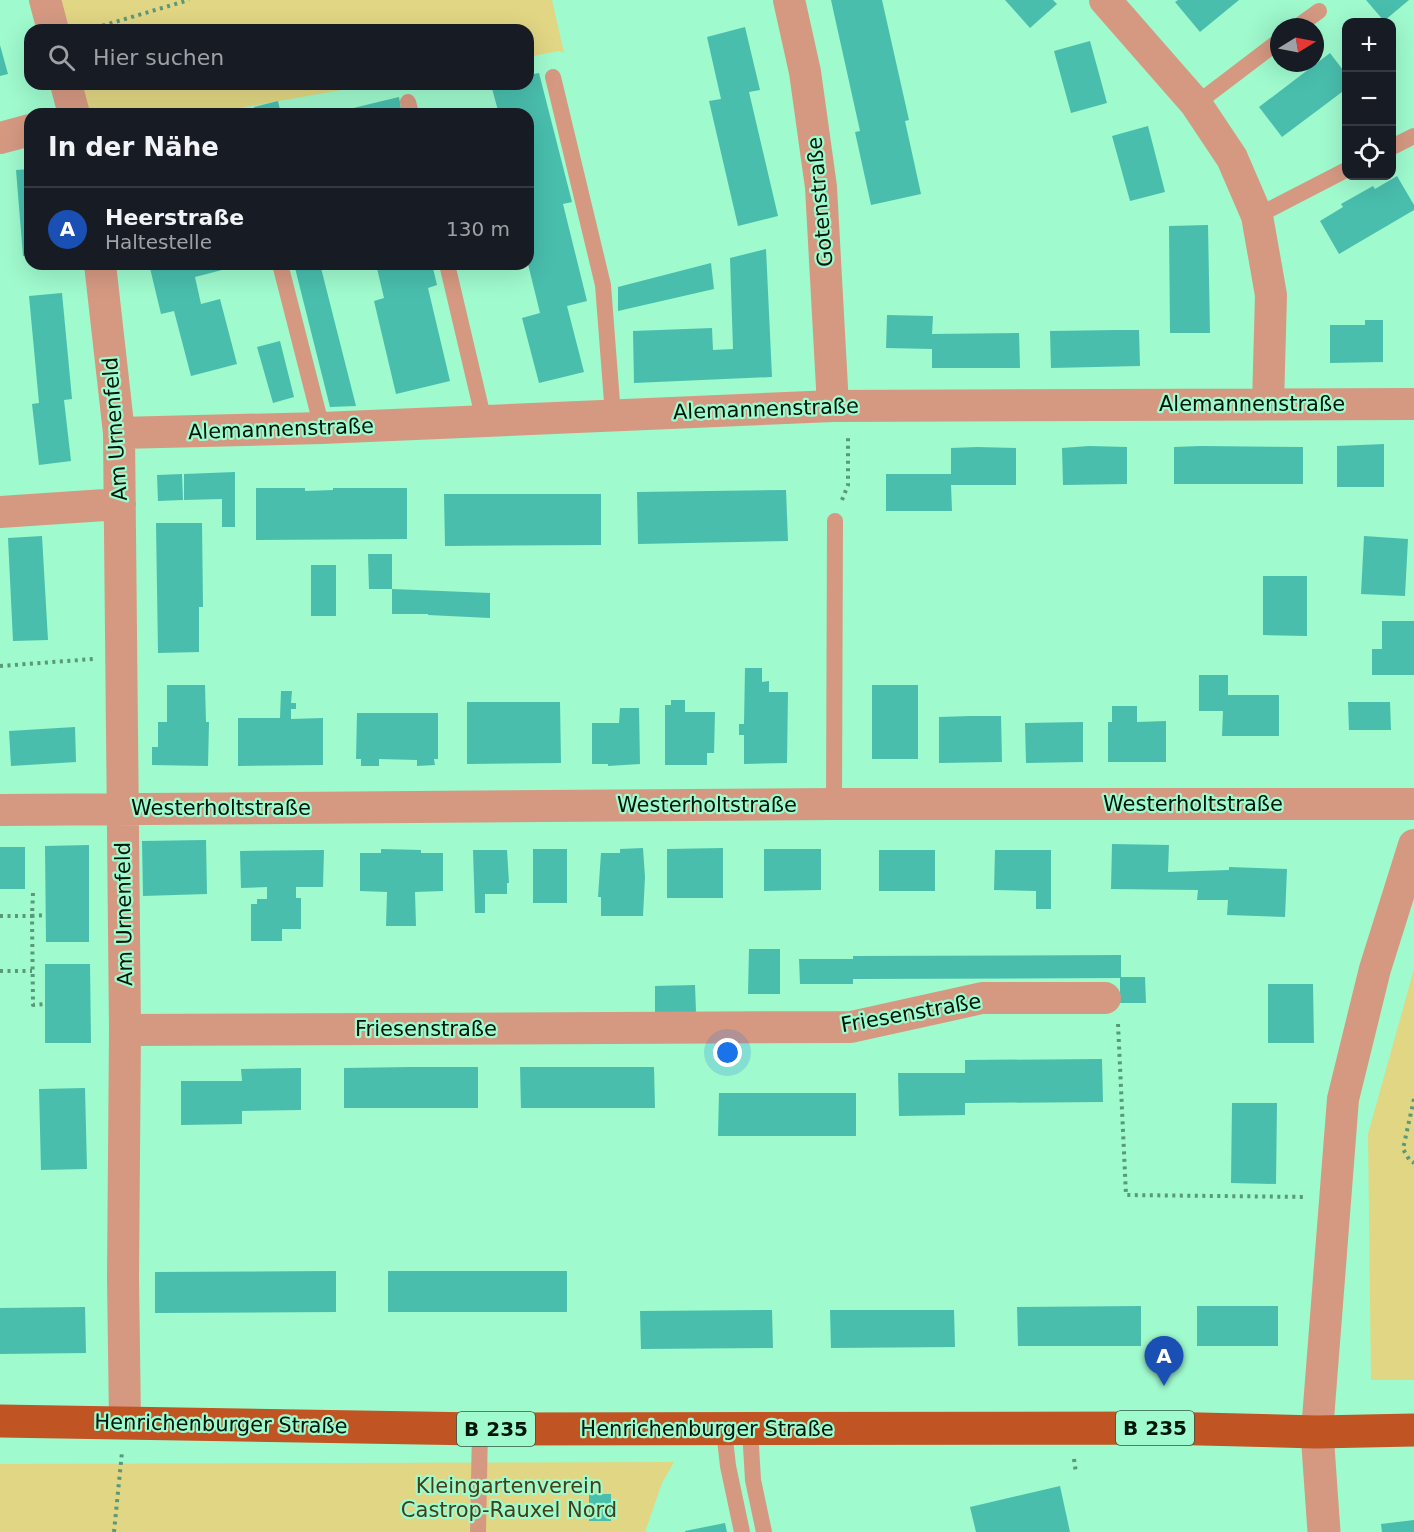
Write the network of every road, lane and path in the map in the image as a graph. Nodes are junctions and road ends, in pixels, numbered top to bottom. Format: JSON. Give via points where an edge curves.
{"nodes":[{"id":1,"x":45,"y":0,"type":"edge"},
{"id":2,"x":189,"y":0,"type":"edge"},
{"id":3,"x":789,"y":0,"type":"edge"},
{"id":4,"x":1108,"y":1,"type":"edge"},
{"id":5,"x":1319,"y":11,"type":"dead end"},
{"id":6,"x":1309,"y":18,"type":"edge"},
{"id":7,"x":51,"y":24,"type":"edge"},
{"id":8,"x":108,"y":24,"type":"edge"},
{"id":9,"x":1270,"y":48,"type":"edge"},
{"id":10,"x":553,"y":76,"type":"dead end"},
{"id":11,"x":68,"y":90,"type":"edge"},
{"id":12,"x":1196,"y":104,"type":"junction"},
{"id":13,"x":72,"y":108,"type":"edge"},
{"id":14,"x":24,"y":132,"type":"edge"},
{"id":15,"x":1414,"y":136,"type":"edge"},
{"id":16,"x":0,"y":138,"type":"edge"},
{"id":17,"x":1396,"y":145,"type":"edge"},
{"id":18,"x":1342,"y":173,"type":"edge"},
{"id":19,"x":1257,"y":216,"type":"junction"},
{"id":20,"x":101,"y":270,"type":"edge"},
{"id":21,"x":282,"y":270,"type":"edge"},
{"id":22,"x":448,"y":270,"type":"edge"},
{"id":23,"x":1268,"y":404,"type":"junction"},
{"id":24,"x":1414,"y":404,"type":"edge"},
{"id":25,"x":841,"y":406,"type":"junction"},
{"id":26,"x":613,"y":415,"type":"junction"},
{"id":27,"x":484,"y":421,"type":"junction"},
{"id":28,"x":322,"y":428,"type":"junction"},
{"id":29,"x":119,"y":433,"type":"junction"},
{"id":30,"x":120,"y":504,"type":"junction"},
{"id":31,"x":0,"y":512,"type":"edge"},
{"id":32,"x":835,"y":521,"type":"joint"},
{"id":33,"x":121,"y":657,"type":"junction"},
{"id":34,"x":0,"y":666,"type":"edge"},
{"id":35,"x":834,"y":804,"type":"junction"},
{"id":36,"x":1414,"y":804,"type":"edge"},
{"id":37,"x":123,"y":809,"type":"junction"},
{"id":38,"x":0,"y":810,"type":"edge"},
{"id":39,"x":1414,"y":845,"type":"edge"},
{"id":40,"x":33,"y":893,"type":"dead end"},
{"id":41,"x":46,"y":915,"type":"dead end"},
{"id":42,"x":0,"y":916,"type":"edge"},
{"id":43,"x":32,"y":916,"type":"junction"},
{"id":44,"x":0,"y":971,"type":"edge"},
{"id":45,"x":33,"y":971,"type":"junction"},
{"id":46,"x":1105,"y":998,"type":"joint"},
{"id":47,"x":44,"y":1004,"type":"dead end"},
{"id":48,"x":125,"y":1030,"type":"junction"},
{"id":49,"x":1414,"y":1099,"type":"edge"},
{"id":50,"x":1413,"y":1110,"type":"edge"},
{"id":51,"x":1414,"y":1163,"type":"edge"},
{"id":52,"x":1336,"y":1198,"type":"junction"},
{"id":53,"x":0,"y":1421,"type":"edge"},
{"id":54,"x":125,"y":1422,"type":"junction"},
{"id":55,"x":480,"y":1429,"type":"junction"},
{"id":56,"x":737,"y":1430,"type":"junction"},
{"id":57,"x":1414,"y":1430,"type":"edge"},
{"id":58,"x":1317,"y":1432,"type":"junction"},
{"id":59,"x":114,"y":1532,"type":"edge"},
{"id":60,"x":478,"y":1532,"type":"edge"},
{"id":61,"x":742,"y":1532,"type":"edge"},
{"id":62,"x":764,"y":1532,"type":"edge"},
{"id":63,"x":1324,"y":1532,"type":"edge"}],
"edges":[{"from":1,"to":7,"type":"street"},
{"from":2,"to":8,"type":"path"},
{"from":3,"to":25,"type":"street","name":"Gotenstraße","via":[[805,72],[821,187]]},
{"from":4,"to":12,"type":"street"},
{"from":5,"to":6,"type":"lane"},
{"from":9,"to":12,"type":"lane"},
{"from":10,"to":26,"type":"lane","via":[[603,285]]},
{"from":11,"to":13,"type":"street"},
{"from":12,"to":19,"type":"street","via":[[1232,158]]},
{"from":14,"to":16,"type":"street"},
{"from":15,"to":17,"type":"lane"},
{"from":18,"to":19,"type":"lane"},
{"from":19,"to":23,"type":"street","via":[[1271,295]]},
{"from":20,"to":29,"type":"street","name":"Am Urnenfeld"},
{"from":21,"to":28,"type":"lane"},
{"from":22,"to":27,"type":"lane"},
{"from":23,"to":24,"type":"street","name":"Alemannenstraße"},
{"from":23,"to":25,"type":"street","name":"Alemannenstraße"},
{"from":25,"to":26,"type":"street","name":"Alemannenstraße"},
{"from":25,"to":32,"type":"path","via":[[848,485]]},
{"from":26,"to":27,"type":"street","name":"Alemannenstraße"},
{"from":27,"to":28,"type":"street","name":"Alemannenstraße"},
{"from":28,"to":29,"type":"street","name":"Alemannenstraße"},
{"from":29,"to":30,"type":"street","name":"Am Urnenfeld"},
{"from":30,"to":31,"type":"street"},
{"from":30,"to":33,"type":"street","name":"Am Urnenfeld"},
{"from":32,"to":35,"type":"lane"},
{"from":33,"to":34,"type":"path"},
{"from":33,"to":37,"type":"street","name":"Am Urnenfeld"},
{"from":35,"to":36,"type":"street","name":"Westerholtstraße"},
{"from":35,"to":37,"type":"street","name":"Westerholtstraße"},
{"from":37,"to":38,"type":"street","name":"Westerholtstraße"},
{"from":37,"to":48,"type":"street","name":"Am Urnenfeld"},
{"from":39,"to":52,"type":"street","via":[[1375,969],[1343,1099]]},
{"from":40,"to":43,"type":"path"},
{"from":41,"to":43,"type":"path"},
{"from":42,"to":43,"type":"path"},
{"from":43,"to":45,"type":"path"},
{"from":44,"to":45,"type":"path"},
{"from":45,"to":47,"type":"path","via":[[33,1005]]},
{"from":46,"to":48,"type":"street","name":"Friesenstraße","via":[[982,998],[851,1027]]},
{"from":46,"to":52,"type":"path","via":[[1118,1016],[1126,1195]]},
{"from":48,"to":54,"type":"street","name":"Am Urnenfeld"},
{"from":49,"to":50,"type":"path"},
{"from":50,"to":51,"type":"path","via":[[1403,1149]]},
{"from":52,"to":58,"type":"street"},
{"from":53,"to":54,"type":"main road","name":"Henrichenburger Straße","number":"B 235"},
{"from":54,"to":55,"type":"main road","name":"Henrichenburger Straße","number":"B 235"},
{"from":54,"to":59,"type":"path"},
{"from":55,"to":56,"type":"main road","name":"Henrichenburger Straße","number":"B 235"},
{"from":55,"to":60,"type":"lane"},
{"from":56,"to":58,"type":"main road","name":"Henrichenburger Straße","number":"B 235","via":[[1160,1428]]},
{"from":56,"to":61,"type":"lane","via":[[728,1466]]},
{"from":56,"to":62,"type":"lane"},
{"from":57,"to":58,"type":"main road","name":"Henrichenburger Straße","number":"B 235"},
{"from":58,"to":63,"type":"street"}]}
